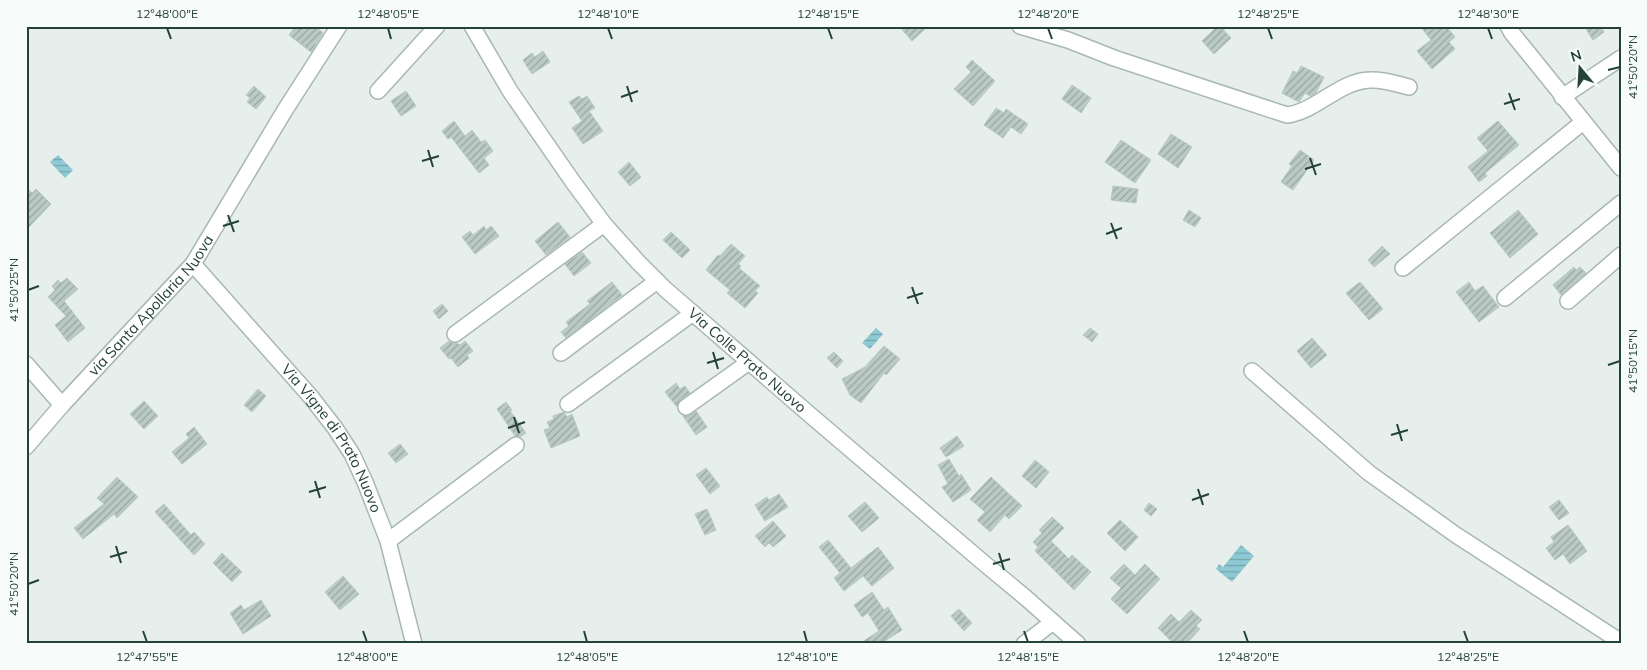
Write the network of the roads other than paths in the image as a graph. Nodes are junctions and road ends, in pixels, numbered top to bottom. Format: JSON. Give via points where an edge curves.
{"nodes":[{"id":1,"x":339,"y":26,"type":"edge"},
{"id":2,"x":437,"y":26,"type":"edge"},
{"id":3,"x":472,"y":26,"type":"edge"},
{"id":4,"x":1020,"y":26,"type":"edge"},
{"id":5,"x":1508,"y":26,"type":"edge"},
{"id":6,"x":1621,"y":58,"type":"edge"},
{"id":7,"x":1409,"y":87,"type":"dead end"},
{"id":8,"x":378,"y":91,"type":"dead end"},
{"id":9,"x":1562,"y":97,"type":"junction"},
{"id":10,"x":1582,"y":122,"type":"junction"},
{"id":11,"x":1621,"y":168,"type":"edge"},
{"id":12,"x":1621,"y":203,"type":"edge"},
{"id":13,"x":604,"y":224,"type":"junction"},
{"id":14,"x":1621,"y":255,"type":"edge"},
{"id":15,"x":193,"y":264,"type":"junction"},
{"id":16,"x":1403,"y":268,"type":"dead end"},
{"id":17,"x":657,"y":280,"type":"junction"},
{"id":18,"x":1505,"y":298,"type":"dead end"},
{"id":19,"x":1568,"y":301,"type":"dead end"},
{"id":20,"x":693,"y":313,"type":"junction"},
{"id":21,"x":455,"y":334,"type":"dead end"},
{"id":22,"x":561,"y":353,"type":"dead end"},
{"id":23,"x":749,"y":362,"type":"junction"},
{"id":24,"x":26,"y":364,"type":"edge"},
{"id":25,"x":1252,"y":371,"type":"dead end"},
{"id":26,"x":568,"y":404,"type":"dead end"},
{"id":27,"x":62,"y":406,"type":"junction"},
{"id":28,"x":686,"y":406,"type":"dead end"},
{"id":29,"x":516,"y":446,"type":"dead end"},
{"id":30,"x":26,"y":447,"type":"edge"},
{"id":31,"x":388,"y":541,"type":"junction"},
{"id":32,"x":1053,"y":622,"type":"junction"},
{"id":33,"x":1621,"y":642,"type":"edge"},
{"id":34,"x":414,"y":644,"type":"edge"},
{"id":35,"x":1024,"y":644,"type":"edge"},
{"id":36,"x":1078,"y":644,"type":"edge"}],
"edges":[{"from":1,"to":15,"type":"street","name":"via Santa Apollaria Nuova"},
{"from":2,"to":8,"type":"street"},
{"from":3,"to":13,"type":"street","name":"Via Colle Prato Nuovo","via":[[510,91]]},
{"from":4,"to":7,"type":"street","via":[[1287,115],[1364,80]]},
{"from":5,"to":9,"type":"street"},
{"from":6,"to":9,"type":"street"},
{"from":9,"to":10,"type":"street"},
{"from":10,"to":11,"type":"street"},
{"from":10,"to":16,"type":"street"},
{"from":12,"to":18,"type":"street"},
{"from":13,"to":17,"type":"street","name":"Via Colle Prato Nuovo"},
{"from":13,"to":21,"type":"street"},
{"from":14,"to":19,"type":"street"},
{"from":15,"to":27,"type":"street","name":"via Santa Apollaria Nuova"},
{"from":15,"to":31,"type":"street","name":"Via Vigne di Prato Nuovo","via":[[335,428],[352,454]]},
{"from":17,"to":20,"type":"street","name":"Via Colle Prato Nuovo"},
{"from":17,"to":22,"type":"street"},
{"from":20,"to":23,"type":"street","name":"Via Colle Prato Nuovo"},
{"from":20,"to":26,"type":"street"},
{"from":23,"to":28,"type":"street"},
{"from":23,"to":32,"type":"street","name":"Via Colle Prato Nuovo"},
{"from":24,"to":27,"type":"street"},
{"from":25,"to":33,"type":"street","via":[[1369,473],[1456,535]]},
{"from":27,"to":30,"type":"street","name":"via Santa Apollaria Nuova"},
{"from":29,"to":31,"type":"street"},
{"from":31,"to":34,"type":"street","name":"Via Vigne di Prato Nuovo"},
{"from":32,"to":35,"type":"street"},
{"from":32,"to":36,"type":"street","name":"Via Colle Prato Nuovo"}]}
